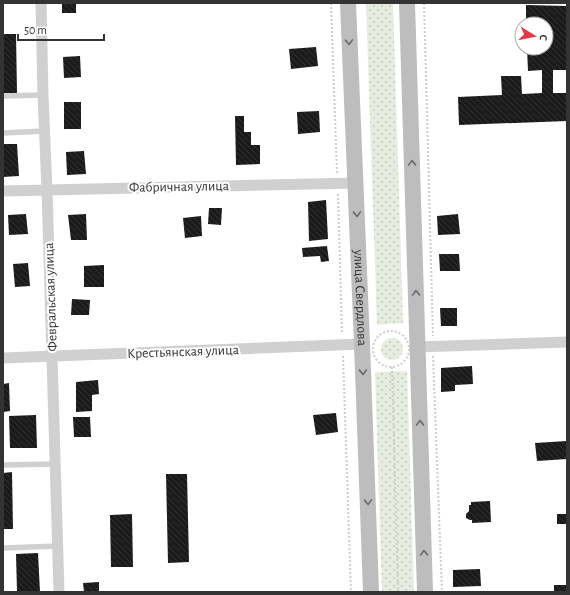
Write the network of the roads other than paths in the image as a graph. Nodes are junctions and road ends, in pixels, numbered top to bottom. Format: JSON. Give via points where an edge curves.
{"nodes":[{"id":1,"x":41,"y":3,"type":"edge"},
{"id":2,"x":348,"y":3,"type":"edge"},
{"id":3,"x":406,"y":3,"type":"edge"},
{"id":4,"x":43,"y":95,"type":"junction"},
{"id":5,"x":3,"y":96,"type":"edge"},
{"id":6,"x":45,"y":131,"type":"junction"},
{"id":7,"x":3,"y":134,"type":"edge"},
{"id":8,"x":356,"y":183,"type":"junction"},
{"id":9,"x":47,"y":190,"type":"junction"},
{"id":10,"x":3,"y":191,"type":"edge"},
{"id":11,"x":567,"y":342,"type":"edge"},
{"id":12,"x":362,"y":344,"type":"junction"},
{"id":13,"x":417,"y":347,"type":"junction"},
{"id":14,"x":53,"y":357,"type":"junction"},
{"id":15,"x":3,"y":358,"type":"edge"},
{"id":16,"x":56,"y":464,"type":"junction"},
{"id":17,"x":3,"y":465,"type":"edge"},
{"id":18,"x":58,"y":546,"type":"junction"},
{"id":19,"x":3,"y":548,"type":"edge"},
{"id":20,"x":59,"y":592,"type":"edge"},
{"id":21,"x":371,"y":592,"type":"edge"},
{"id":22,"x":425,"y":592,"type":"edge"}],
"edges":[{"from":1,"to":4,"type":"street","name":"Февральская улица"},
{"from":2,"to":8,"type":"main road","name":"улица Свердлова","one_way":true},
{"from":13,"to":3,"type":"main road","one_way":true},
{"from":4,"to":5,"type":"lane"},
{"from":4,"to":6,"type":"street","name":"Февральская улица"},
{"from":6,"to":7,"type":"lane"},
{"from":6,"to":9,"type":"street","name":"Февральская улица"},
{"from":8,"to":9,"type":"street","name":"Фабричная улица"},
{"from":8,"to":12,"type":"main road","name":"улица Свердлова","one_way":true},
{"from":9,"to":10,"type":"street","name":"Фабричная улица"},
{"from":9,"to":14,"type":"street","name":"Февральская улица"},
{"from":11,"to":13,"type":"street"},
{"from":12,"to":14,"type":"street","name":"Крестьянская улица"},
{"from":12,"to":21,"type":"main road","name":"улица Свердлова","one_way":true},
{"from":22,"to":13,"type":"main road","one_way":true},
{"from":14,"to":15,"type":"street","name":"Крестьянская улица"},
{"from":14,"to":16,"type":"street","name":"Февральская улица"},
{"from":16,"to":17,"type":"lane"},
{"from":16,"to":18,"type":"street","name":"Февральская улица"},
{"from":18,"to":19,"type":"lane"},
{"from":18,"to":20,"type":"street","name":"Февральская улица"}]}
